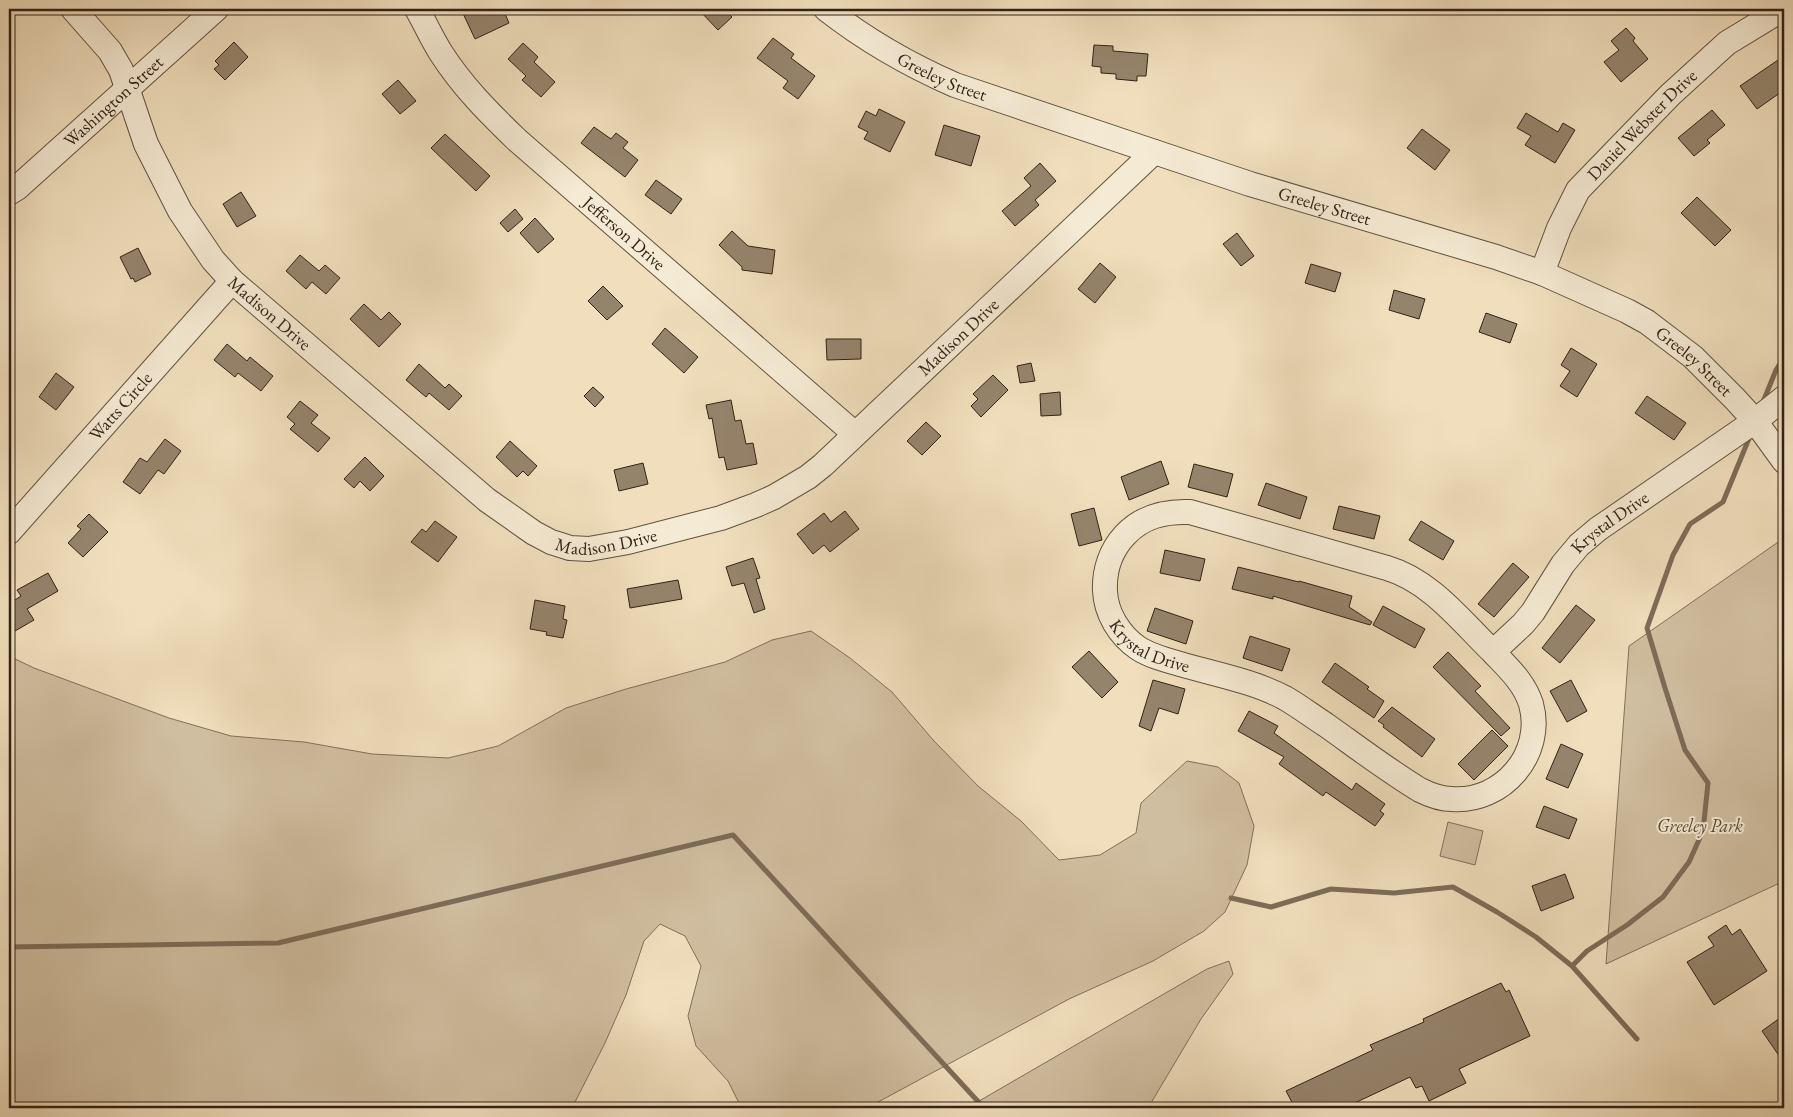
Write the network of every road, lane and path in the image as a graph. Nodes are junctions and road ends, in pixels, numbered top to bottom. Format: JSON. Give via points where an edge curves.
{"nodes":[{"id":1,"x":73,"y":9,"type":"edge"},
{"id":2,"x":216,"y":9,"type":"edge"},
{"id":3,"x":417,"y":9,"type":"edge"},
{"id":4,"x":826,"y":9,"type":"edge"},
{"id":5,"x":1783,"y":9,"type":"edge"},
{"id":6,"x":127,"y":90,"type":"junction"},
{"id":7,"x":1154,"y":152,"type":"junction"},
{"id":8,"x":9,"y":193,"type":"edge"},
{"id":9,"x":1542,"y":273,"type":"junction"},
{"id":10,"x":232,"y":281,"type":"junction"},
{"id":11,"x":1784,"y":398,"type":"edge"},
{"id":12,"x":1755,"y":421,"type":"junction"},
{"id":13,"x":855,"y":434,"type":"junction"},
{"id":14,"x":1784,"y":461,"type":"edge"},
{"id":15,"x":9,"y":532,"type":"edge"},
{"id":16,"x":1493,"y":652,"type":"junction"}],
"edges":[{"from":1,"to":6,"type":"street","name":"Madison Drive","via":[[110,51]]},
{"from":2,"to":6,"type":"street","name":"Washington Street"},
{"from":3,"to":13,"type":"street","name":"Jefferson Drive","via":[[440,52],[463,84],[517,140]]},
{"from":4,"to":7,"type":"street","name":"Greeley Street","via":[[884,50],[955,85]]},
{"from":5,"to":9,"type":"street","name":"Daniel Webster Drive","via":[[1727,43],[1670,95],[1583,184],[1559,228]]},
{"from":6,"to":8,"type":"street","name":"Washington Street"},
{"from":6,"to":10,"type":"street","name":"Madison Drive","via":[[146,144],[180,211],[213,260]]},
{"from":7,"to":9,"type":"street","name":"Greeley Street"},
{"from":7,"to":13,"type":"street","name":"Madison Drive"},
{"from":9,"to":12,"type":"street","name":"Greeley Street","via":[[1627,311],[1679,345]]},
{"from":10,"to":13,"type":"street","name":"Madison Drive","via":[[487,500],[534,533],[570,548],[589,549],[628,542],[721,518],[756,505],[808,477]]},
{"from":10,"to":15,"type":"street","name":"Watts Circle"},
{"from":11,"to":12,"type":"street","name":"Krystal Drive"},
{"from":12,"to":14,"type":"street","name":"Greeley Street"},
{"from":12,"to":16,"type":"street","name":"Krystal Drive","via":[[1579,545],[1533,612]]},
{"from":16,"to":16,"type":"street","name":"Krystal Drive","via":[[1436,596],[1410,577],[1190,512],[1157,514],[1137,524],[1118,544],[1106,570],[1105,592],[1110,614],[1122,633],[1138,648],[1158,658],[1278,695],[1409,783],[1440,798],[1474,798],[1494,790],[1519,768],[1529,748],[1533,715],[1527,694],[1515,675]]}]}
